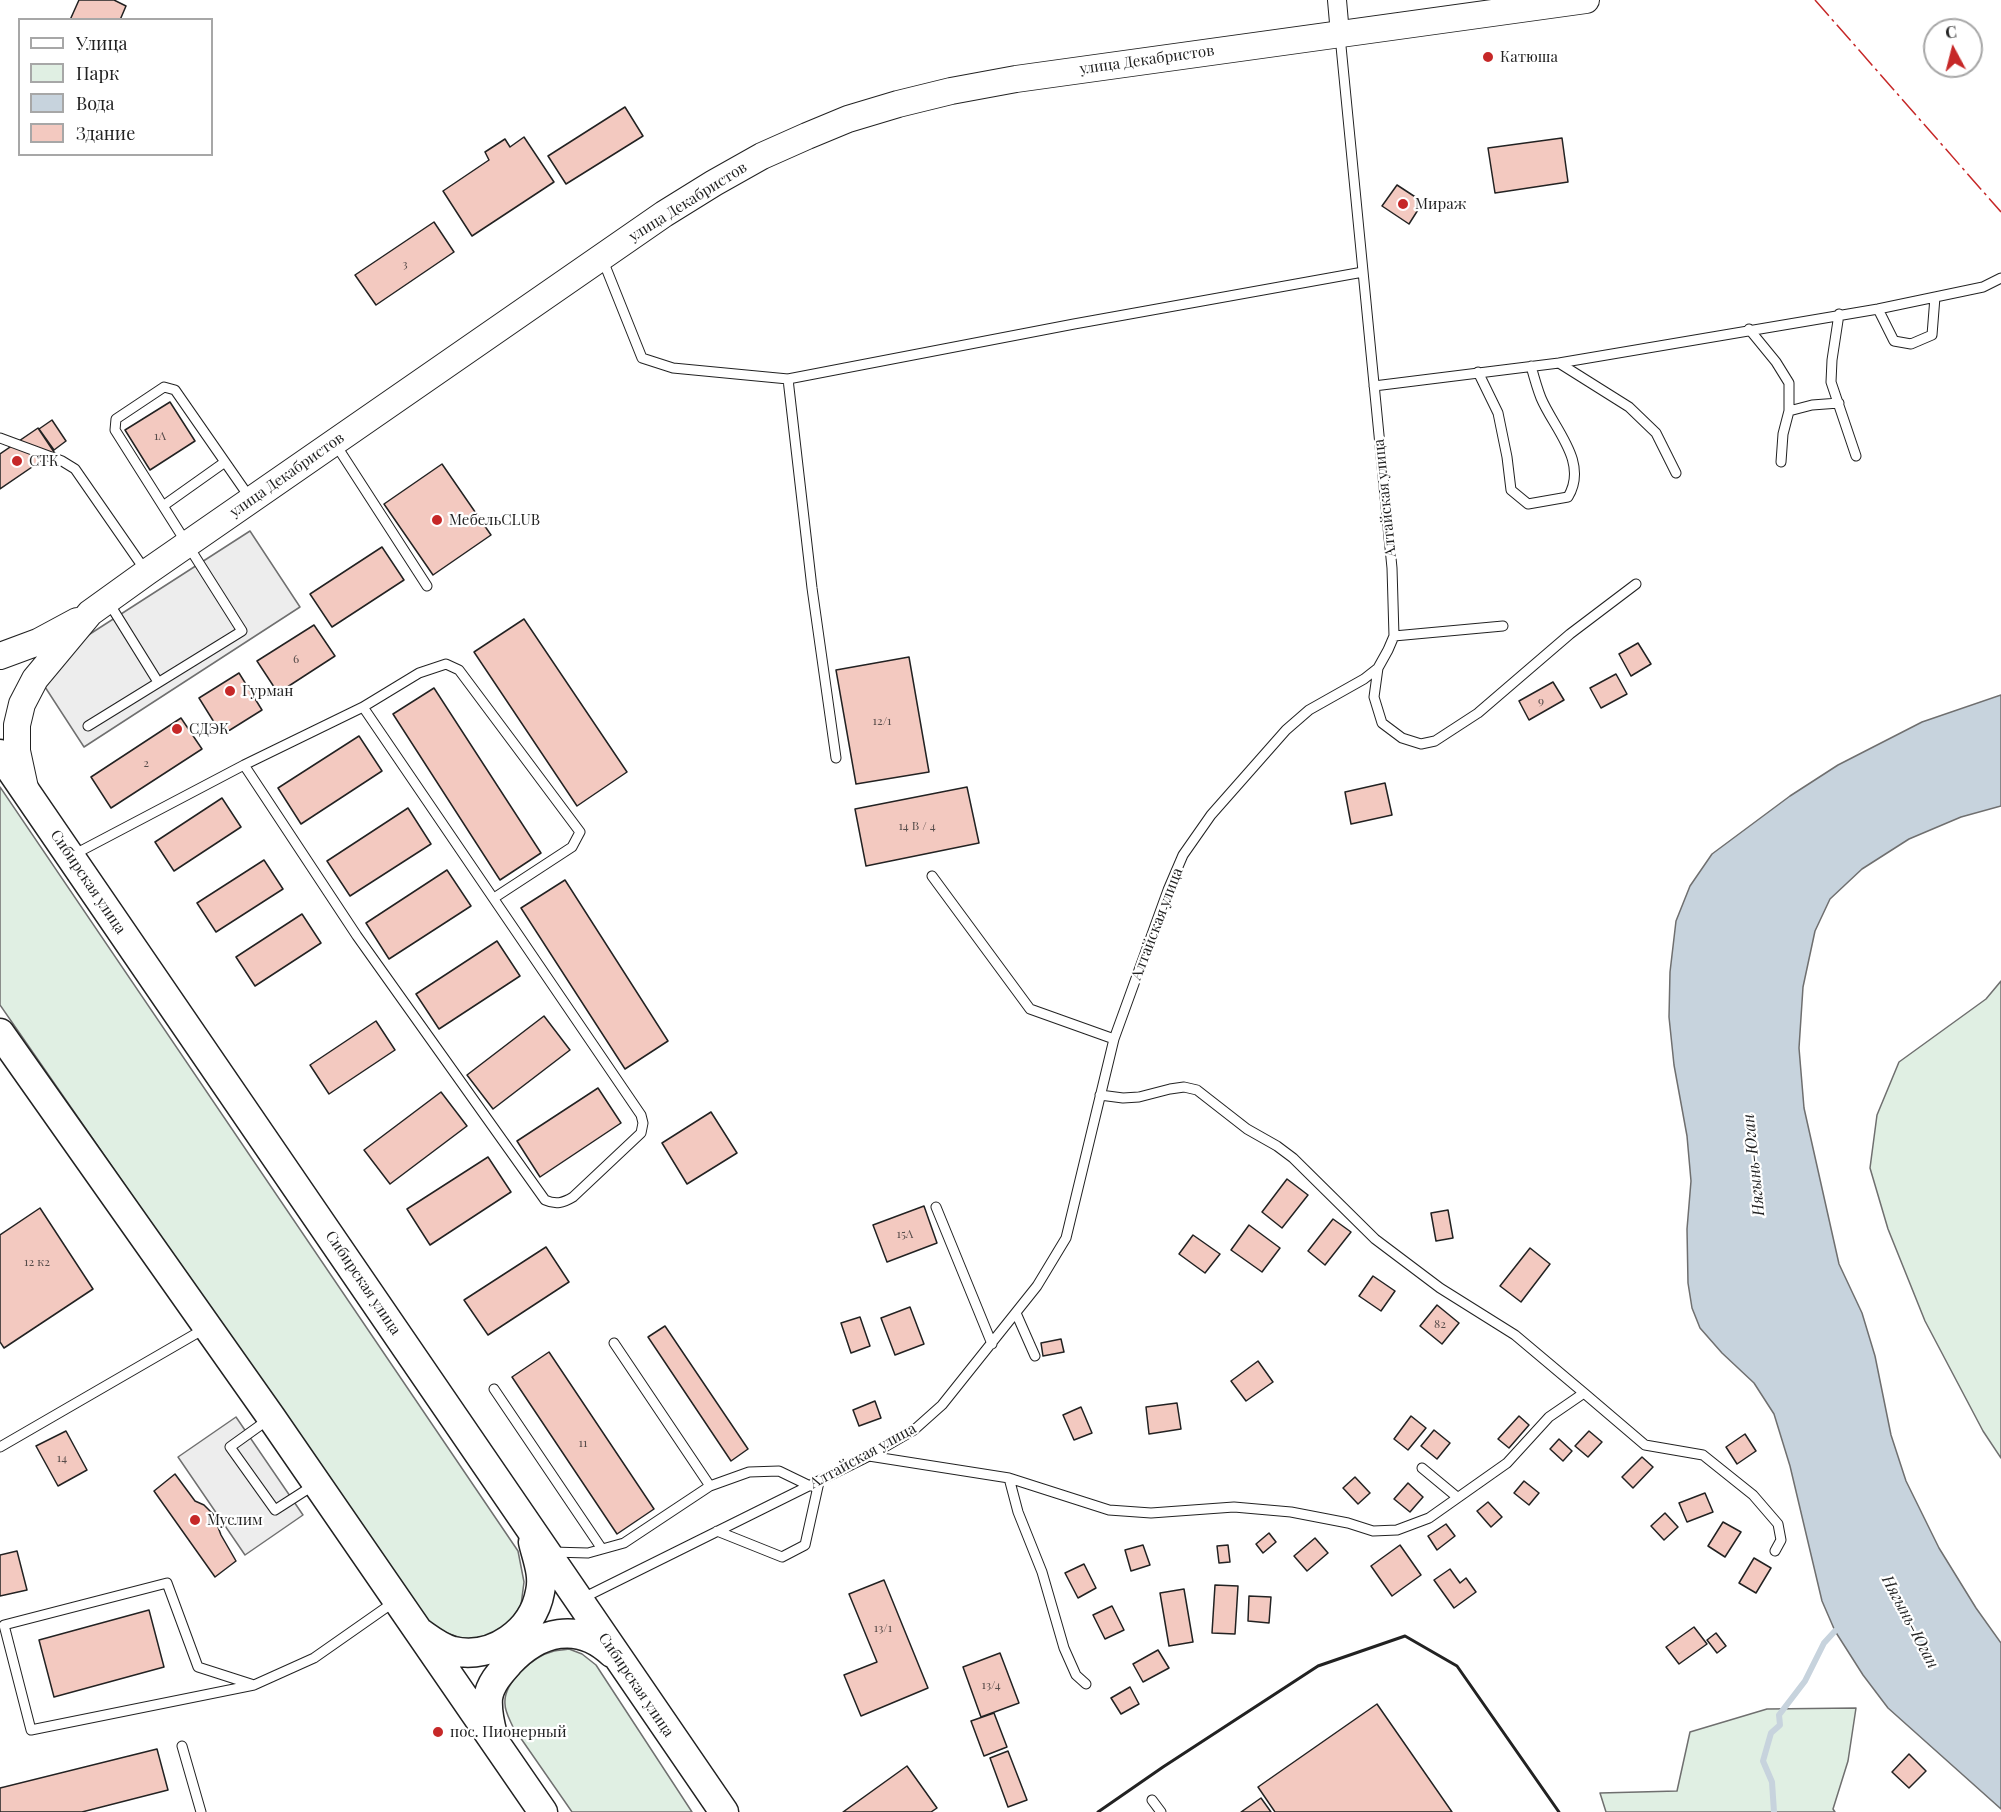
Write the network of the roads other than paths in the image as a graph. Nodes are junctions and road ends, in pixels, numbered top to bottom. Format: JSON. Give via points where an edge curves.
{"nodes":[{"id":1,"x":1337,"y":0,"type":"edge"},
{"id":2,"x":1586,"y":0,"type":"edge"},
{"id":3,"x":1543,"y":3,"type":"edge"},
{"id":4,"x":1340,"y":34,"type":"junction"},
{"id":5,"x":602,"y":258,"type":"junction"},
{"id":6,"x":1363,"y":272,"type":"junction"},
{"id":7,"x":2001,"y":279,"type":"edge"},
{"id":8,"x":1935,"y":297,"type":"junction"},
{"id":9,"x":1878,"y":309,"type":"junction"},
{"id":10,"x":1839,"y":314,"type":"junction"},
{"id":11,"x":1749,"y":330,"type":"junction"},
{"id":12,"x":1559,"y":363,"type":"junction"},
{"id":13,"x":1531,"y":366,"type":"junction"},
{"id":14,"x":1478,"y":372,"type":"junction"},
{"id":15,"x":788,"y":379,"type":"junction"},
{"id":16,"x":1374,"y":386,"type":"junction"},
{"id":17,"x":1839,"y":403,"type":"junction"},
{"id":18,"x":1789,"y":411,"type":"junction"},
{"id":19,"x":0,"y":438,"type":"edge"},
{"id":20,"x":335,"y":443,"type":"junction"},
{"id":21,"x":1856,"y":456,"type":"dead end"},
{"id":22,"x":225,"y":462,"type":"junction"},
{"id":23,"x":1781,"y":462,"type":"dead end"},
{"id":24,"x":1676,"y":472,"type":"dead end"},
{"id":25,"x":251,"y":500,"type":"junction"},
{"id":26,"x":162,"y":506,"type":"junction"},
{"id":27,"x":187,"y":544,"type":"junction"},
{"id":28,"x":147,"y":572,"type":"junction"},
{"id":29,"x":1636,"y":584,"type":"dead end"},
{"id":30,"x":427,"y":586,"type":"dead end"},
{"id":31,"x":99,"y":607,"type":"junction"},
{"id":32,"x":1503,"y":626,"type":"dead end"},
{"id":33,"x":1394,"y":636,"type":"junction"},
{"id":34,"x":0,"y":656,"type":"edge"},
{"id":35,"x":1377,"y":668,"type":"junction"},
{"id":36,"x":158,"y":682,"type":"junction"},
{"id":37,"x":363,"y":706,"type":"junction"},
{"id":38,"x":88,"y":726,"type":"dead end"},
{"id":39,"x":0,"y":754,"type":"edge"},
{"id":40,"x":836,"y":758,"type":"dead end"},
{"id":41,"x":244,"y":765,"type":"junction"},
{"id":42,"x":25,"y":791,"type":"junction"},
{"id":43,"x":70,"y":856,"type":"junction"},
{"id":44,"x":932,"y":876,"type":"dead end"},
{"id":45,"x":494,"y":898,"type":"junction"},
{"id":46,"x":0,"y":1033,"type":"edge"},
{"id":47,"x":1114,"y":1039,"type":"junction"},
{"id":48,"x":1100,"y":1095,"type":"junction"},
{"id":49,"x":936,"y":1207,"type":"dead end"},
{"id":50,"x":1016,"y":1313,"type":"junction"},
{"id":51,"x":206,"y":1328,"type":"junction"},
{"id":52,"x":614,"y":1343,"type":"dead end"},
{"id":53,"x":992,"y":1344,"type":"junction"},
{"id":54,"x":1035,"y":1356,"type":"dead end"},
{"id":55,"x":494,"y":1389,"type":"dead end"},
{"id":56,"x":1584,"y":1393,"type":"junction"},
{"id":57,"x":271,"y":1417,"type":"junction"},
{"id":58,"x":0,"y":1447,"type":"edge"},
{"id":59,"x":869,"y":1456,"type":"junction"},
{"id":60,"x":1422,"y":1468,"type":"dead end"},
{"id":61,"x":1010,"y":1478,"type":"junction"},
{"id":62,"x":316,"y":1483,"type":"junction"},
{"id":63,"x":815,"y":1484,"type":"junction"},
{"id":64,"x":710,"y":1486,"type":"junction"},
{"id":65,"x":1457,"y":1497,"type":"junction"},
{"id":66,"x":528,"y":1524,"type":"junction"},
{"id":67,"x":717,"y":1531,"type":"junction"},
{"id":68,"x":602,"y":1549,"type":"junction"},
{"id":69,"x":1775,"y":1551,"type":"dead end"},
{"id":70,"x":546,"y":1552,"type":"junction"},
{"id":71,"x":396,"y":1601,"type":"junction"},
{"id":72,"x":579,"y":1601,"type":"junction"},
{"id":73,"x":414,"y":1628,"type":"junction"},
{"id":74,"x":620,"y":1661,"type":"junction"},
{"id":75,"x":1086,"y":1684,"type":"dead end"},
{"id":76,"x":254,"y":1685,"type":"junction"},
{"id":77,"x":495,"y":1744,"type":"junction"},
{"id":78,"x":182,"y":1746,"type":"dead end"},
{"id":79,"x":1152,"y":1800,"type":"dead end"},
{"id":80,"x":201,"y":1812,"type":"edge"},
{"id":81,"x":543,"y":1812,"type":"edge"},
{"id":82,"x":724,"y":1812,"type":"edge"},
{"id":83,"x":1161,"y":1812,"type":"edge"}],
"edges":[{"from":1,"to":4,"type":"street","name":"Алтайская улица"},
{"from":2,"to":3,"type":"main road","name":"улица Декабристов"},
{"from":3,"to":4,"type":"main road","name":"улица Декабристов"},
{"from":4,"to":5,"type":"main road","name":"улица Декабристов","via":[[1016,79],[898,104],[848,119],[762,156],[714,183]]},
{"from":4,"to":6,"type":"lane","name":"Алтайская улица"},
{"from":5,"to":15,"type":"lane","via":[[642,358],[674,368]]},
{"from":5,"to":20,"type":"main road","name":"улица Декабристов"},
{"from":6,"to":15,"type":"lane"},
{"from":6,"to":16,"type":"lane","name":"Алтайская улица"},
{"from":7,"to":8,"type":"lane"},
{"from":8,"to":9,"type":"lane"},
{"from":8,"to":9,"type":"lane","via":[[1932,335],[1911,344],[1894,341]]},
{"from":9,"to":10,"type":"lane"},
{"from":10,"to":11,"type":"lane"},
{"from":10,"to":17,"type":"lane","via":[[1832,382]]},
{"from":11,"to":12,"type":"lane"},
{"from":11,"to":18,"type":"lane","via":[[1789,383]]},
{"from":12,"to":13,"type":"lane"},
{"from":12,"to":24,"type":"lane","via":[[1629,407],[1656,433]]},
{"from":13,"to":14,"type":"lane"},
{"from":13,"to":14,"type":"lane","via":[[1542,399],[1573,458],[1574,486],[1568,497],[1528,504],[1511,490],[1498,412]]},
{"from":14,"to":16,"type":"lane"},
{"from":15,"to":40,"type":"lane"},
{"from":16,"to":33,"type":"lane","name":"Алтайская улица","via":[[1392,568]]},
{"from":17,"to":18,"type":"lane"},
{"from":17,"to":21,"type":"lane"},
{"from":18,"to":23,"type":"lane"},
{"from":19,"to":28,"type":"lane","via":[[75,469]]},
{"from":20,"to":25,"type":"main road","name":"улица Декабристов"},
{"from":20,"to":30,"type":"lane"},
{"from":22,"to":25,"type":"lane"},
{"from":22,"to":26,"type":"lane"},
{"from":22,"to":26,"type":"lane","via":[[176,390],[165,387],[116,419],[115,430]]},
{"from":25,"to":27,"type":"main road","name":"улица Декабристов"},
{"from":26,"to":27,"type":"lane"},
{"from":27,"to":28,"type":"main road","name":"улица Декабристов"},
{"from":27,"to":36,"type":"lane","via":[[242,631]]},
{"from":28,"to":31,"type":"main road","name":"улица Декабристов"},
{"from":29,"to":35,"type":"lane","via":[[1570,634],[1478,713],[1435,741],[1421,744],[1402,738],[1382,723],[1374,698]]},
{"from":31,"to":34,"type":"main road","via":[[38,642]]},
{"from":31,"to":36,"type":"lane"},
{"from":31,"to":42,"type":"main road","name":"улица Декабристов","via":[[35,679],[22,704],[17,752]]},
{"from":32,"to":33,"type":"lane"},
{"from":33,"to":35,"type":"lane","name":"Алтайская улица"},
{"from":35,"to":47,"type":"lane","name":"Алтайская улица","via":[[1309,710],[1286,730],[1211,815],[1183,855]]},
{"from":36,"to":38,"type":"lane"},
{"from":37,"to":41,"type":"lane"},
{"from":37,"to":45,"type":"lane"},
{"from":37,"to":45,"type":"lane","via":[[419,673],[446,664],[459,670],[579,832],[572,847]]},
{"from":39,"to":42,"type":"main road","name":"Сибирская улица"},
{"from":41,"to":43,"type":"lane"},
{"from":41,"to":45,"type":"lane","via":[[357,936],[545,1200],[564,1202],[641,1133],[643,1123]]},
{"from":42,"to":43,"type":"main road","name":"Сибирская улица"},
{"from":43,"to":66,"type":"main road","name":"Сибирская улица"},
{"from":44,"to":47,"type":"lane","via":[[1030,1009]]},
{"from":46,"to":51,"type":"main road"},
{"from":47,"to":48,"type":"lane","name":"Алтайская улица"},
{"from":48,"to":50,"type":"lane","name":"Алтайская улица","via":[[1066,1238],[1038,1286]]},
{"from":48,"to":56,"type":"lane","via":[[1123,1098],[1184,1087],[1197,1090],[1293,1158],[1375,1239],[1440,1288],[1515,1335]]},
{"from":49,"to":53,"type":"lane"},
{"from":50,"to":53,"type":"lane","name":"Алтайская улица"},
{"from":50,"to":54,"type":"lane"},
{"from":51,"to":57,"type":"main road"},
{"from":51,"to":58,"type":"lane"},
{"from":52,"to":64,"type":"lane"},
{"from":53,"to":59,"type":"lane","name":"Алтайская улица","via":[[942,1405],[914,1430]]},
{"from":55,"to":68,"type":"lane"},
{"from":56,"to":65,"type":"lane","via":[[1549,1417],[1507,1463]]},
{"from":56,"to":69,"type":"lane","via":[[1645,1445],[1703,1455],[1753,1495],[1778,1524],[1781,1540]]},
{"from":57,"to":62,"type":"main road"},
{"from":57,"to":62,"type":"lane","via":[[230,1447],[275,1510]]},
{"from":59,"to":61,"type":"lane"},
{"from":59,"to":63,"type":"lane","name":"Алтайская улица"},
{"from":60,"to":65,"type":"lane"},
{"from":61,"to":65,"type":"lane","via":[[1109,1509],[1151,1513],[1234,1507],[1292,1512],[1372,1532],[1397,1530],[1429,1518]]},
{"from":61,"to":75,"type":"lane","via":[[1064,1648],[1076,1675]]},
{"from":62,"to":71,"type":"main road"},
{"from":63,"to":64,"type":"lane","via":[[778,1471],[749,1472]]},
{"from":63,"to":67,"type":"lane","name":"Алтайская улица"},
{"from":63,"to":67,"type":"lane","via":[[805,1545],[782,1557]]},
{"from":64,"to":68,"type":"lane","via":[[624,1543]]},
{"from":66,"to":70,"type":"main road","name":"Сибирская улица"},
{"from":66,"to":73,"type":"main road","via":[[542,1574],[540,1592],[525,1625],[513,1637],[478,1653],[453,1651]]},
{"from":67,"to":72,"type":"lane","name":"Алтайская улица"},
{"from":68,"to":70,"type":"lane","via":[[588,1553]]},
{"from":70,"to":72,"type":"main road","name":"Сибирская улица"},
{"from":71,"to":73,"type":"main road"},
{"from":71,"to":76,"type":"lane","via":[[314,1658]]},
{"from":72,"to":74,"type":"main road","name":"Сибирская улица"},
{"from":73,"to":77,"type":"main road"},
{"from":74,"to":77,"type":"main road","via":[[600,1642],[581,1635],[549,1636],[528,1647],[501,1671],[491,1686],[488,1709]]},
{"from":74,"to":82,"type":"main road","name":"Сибирская улица"},
{"from":76,"to":76,"type":"lane","via":[[198,1667],[167,1583],[4,1625],[31,1730]]},
{"from":77,"to":81,"type":"main road"},
{"from":78,"to":80,"type":"lane"},
{"from":79,"to":83,"type":"lane"}]}
